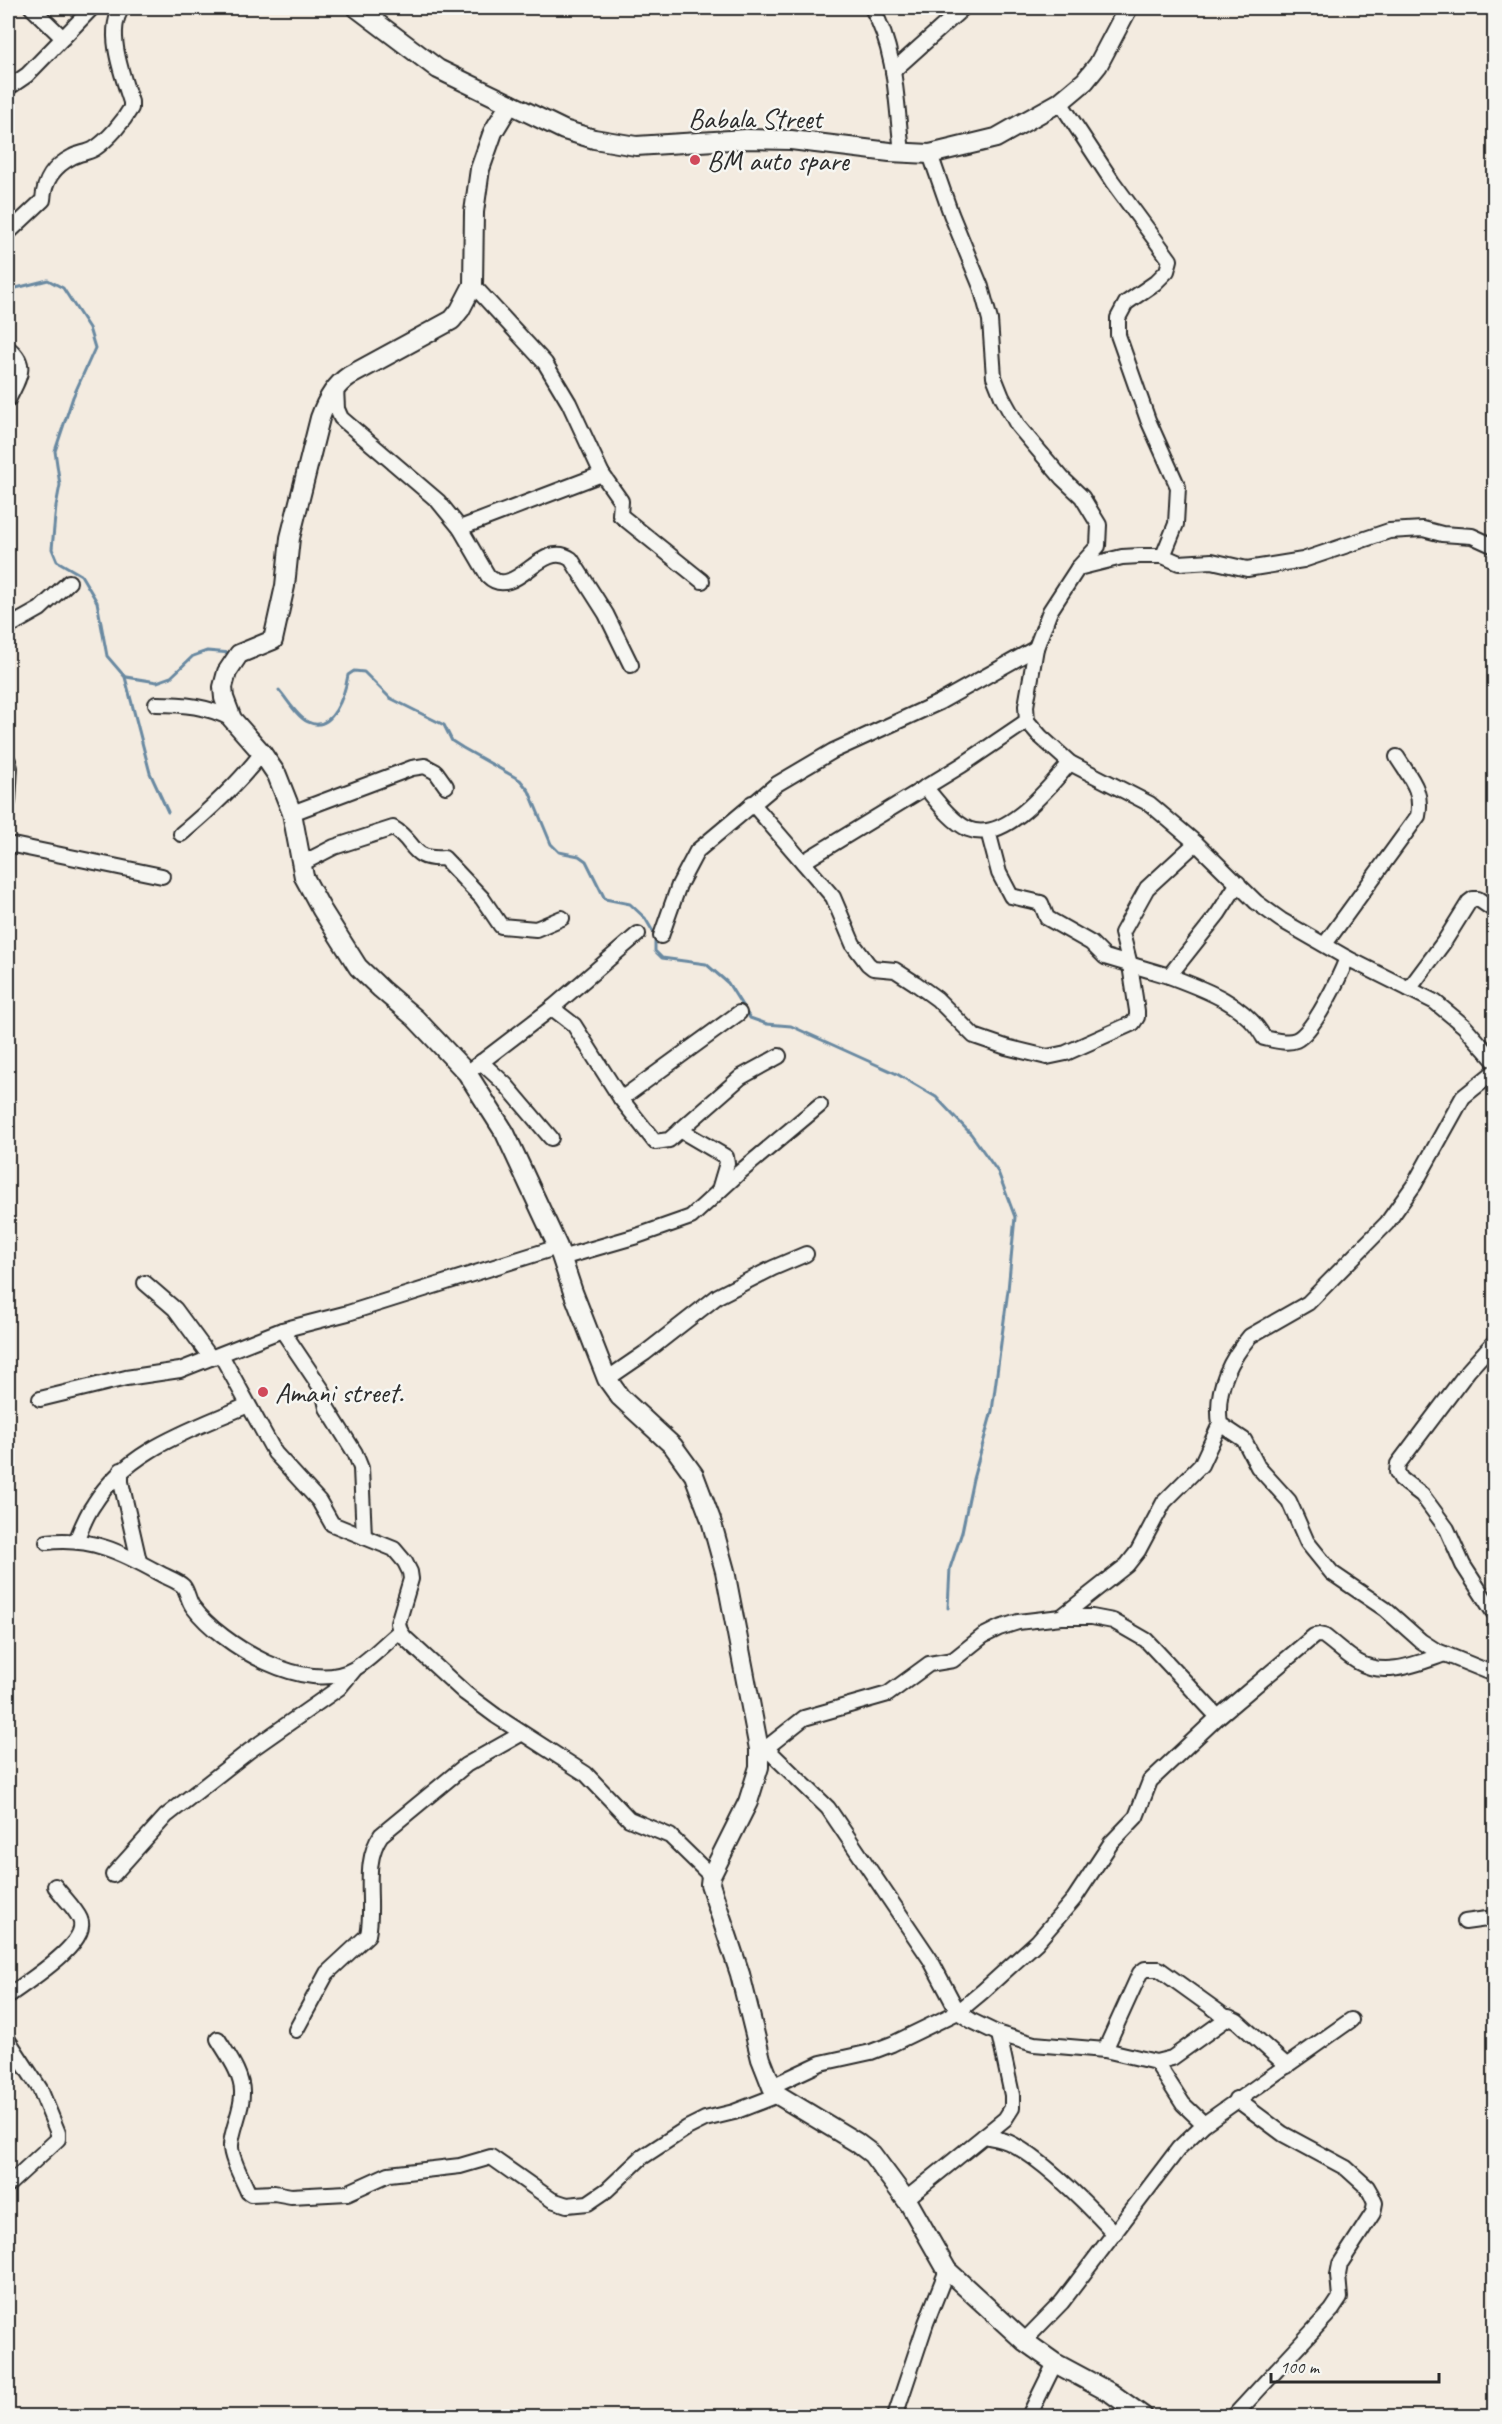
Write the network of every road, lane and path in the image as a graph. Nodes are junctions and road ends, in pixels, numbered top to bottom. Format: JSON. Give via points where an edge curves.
{"nodes":[{"id":1,"x":32,"y":8,"type":"edge"},
{"id":2,"x":92,"y":8,"type":"edge"},
{"id":3,"x":122,"y":8,"type":"edge"},
{"id":4,"x":357,"y":8,"type":"edge"},
{"id":5,"x":872,"y":8,"type":"edge"},
{"id":6,"x":963,"y":8,"type":"edge"},
{"id":7,"x":1128,"y":8,"type":"edge"},
{"id":8,"x":63,"y":38,"type":"junction"},
{"id":9,"x":893,"y":71,"type":"junction"},
{"id":10,"x":8,"y":88,"type":"edge"},
{"id":11,"x":1060,"y":102,"type":"junction"},
{"id":12,"x":510,"y":104,"type":"junction"},
{"id":13,"x":902,"y":152,"type":"junction"},
{"id":14,"x":930,"y":153,"type":"junction"},
{"id":15,"x":8,"y":233,"type":"edge"},
{"id":16,"x":473,"y":285,"type":"junction"},
{"id":17,"x":8,"y":348,"type":"edge"},
{"id":18,"x":336,"y":387,"type":"junction"},
{"id":19,"x":8,"y":400,"type":"edge"},
{"id":20,"x":602,"y":474,"type":"junction"},
{"id":21,"x":460,"y":528,"type":"junction"},
{"id":22,"x":1494,"y":546,"type":"edge"},
{"id":23,"x":1163,"y":556,"type":"junction"},
{"id":24,"x":1078,"y":568,"type":"junction"},
{"id":25,"x":702,"y":581,"type":"dead end"},
{"id":26,"x":69,"y":582,"type":"dead end"},
{"id":27,"x":8,"y":627,"type":"edge"},
{"id":28,"x":1036,"y":648,"type":"junction"},
{"id":29,"x":631,"y":665,"type":"dead end"},
{"id":30,"x":156,"y":704,"type":"dead end"},
{"id":31,"x":232,"y":720,"type":"junction"},
{"id":32,"x":1027,"y":721,"type":"junction"},
{"id":33,"x":262,"y":753,"type":"junction"},
{"id":34,"x":1397,"y":757,"type":"dead end"},
{"id":35,"x":8,"y":761,"type":"edge"},
{"id":36,"x":1070,"y":763,"type":"junction"},
{"id":37,"x":446,"y":786,"type":"dead end"},
{"id":38,"x":925,"y":787,"type":"junction"},
{"id":39,"x":8,"y":802,"type":"edge"},
{"id":40,"x":752,"y":803,"type":"junction"},
{"id":41,"x":292,"y":813,"type":"junction"},
{"id":42,"x":988,"y":831,"type":"junction"},
{"id":43,"x":181,"y":834,"type":"dead end"},
{"id":44,"x":8,"y":843,"type":"edge"},
{"id":45,"x":1196,"y":843,"type":"junction"},
{"id":46,"x":803,"y":862,"type":"junction"},
{"id":47,"x":301,"y":864,"type":"junction"},
{"id":48,"x":162,"y":876,"type":"dead end"},
{"id":49,"x":1238,"y":883,"type":"junction"},
{"id":50,"x":1494,"y":910,"type":"edge"},
{"id":51,"x":562,"y":918,"type":"dead end"},
{"id":52,"x":638,"y":934,"type":"dead end"},
{"id":53,"x":661,"y":936,"type":"dead end"},
{"id":54,"x":1325,"y":944,"type":"junction"},
{"id":55,"x":1347,"y":958,"type":"junction"},
{"id":56,"x":1130,"y":965,"type":"junction"},
{"id":57,"x":1169,"y":976,"type":"junction"},
{"id":58,"x":1409,"y":989,"type":"junction"},
{"id":59,"x":552,"y":1008,"type":"junction"},
{"id":60,"x":739,"y":1013,"type":"dead end"},
{"id":61,"x":1493,"y":1054,"type":"edge"},
{"id":62,"x":779,"y":1056,"type":"dead end"},
{"id":63,"x":474,"y":1068,"type":"junction"},
{"id":64,"x":1494,"y":1072,"type":"edge"},
{"id":65,"x":621,"y":1099,"type":"junction"},
{"id":66,"x":820,"y":1105,"type":"dead end"},
{"id":67,"x":680,"y":1130,"type":"junction"},
{"id":68,"x":551,"y":1138,"type":"dead end"},
{"id":69,"x":719,"y":1192,"type":"junction"},
{"id":70,"x":560,"y":1253,"type":"junction"},
{"id":71,"x":806,"y":1254,"type":"dead end"},
{"id":72,"x":145,"y":1283,"type":"dead end"},
{"id":73,"x":282,"y":1330,"type":"junction"},
{"id":74,"x":1494,"y":1342,"type":"edge"},
{"id":75,"x":216,"y":1357,"type":"junction"},
{"id":76,"x":607,"y":1379,"type":"junction"},
{"id":77,"x":40,"y":1399,"type":"dead end"},
{"id":78,"x":248,"y":1405,"type":"junction"},
{"id":79,"x":1220,"y":1424,"type":"junction"},
{"id":80,"x":122,"y":1470,"type":"junction"},
{"id":81,"x":364,"y":1537,"type":"junction"},
{"id":82,"x":76,"y":1541,"type":"junction"},
{"id":83,"x":47,"y":1542,"type":"dead end"},
{"id":84,"x":139,"y":1562,"type":"junction"},
{"id":85,"x":1494,"y":1613,"type":"edge"},
{"id":86,"x":1061,"y":1617,"type":"junction"},
{"id":87,"x":400,"y":1631,"type":"junction"},
{"id":88,"x":1445,"y":1654,"type":"junction"},
{"id":89,"x":354,"y":1670,"type":"junction"},
{"id":90,"x":1494,"y":1674,"type":"edge"},
{"id":91,"x":1218,"y":1717,"type":"junction"},
{"id":92,"x":521,"y":1734,"type":"junction"},
{"id":93,"x":762,"y":1748,"type":"junction"},
{"id":94,"x":114,"y":1875,"type":"dead end"},
{"id":95,"x":711,"y":1876,"type":"junction"},
{"id":96,"x":55,"y":1886,"type":"dead end"},
{"id":97,"x":1494,"y":1918,"type":"edge"},
{"id":98,"x":1465,"y":1922,"type":"dead end"},
{"id":99,"x":8,"y":1996,"type":"edge"},
{"id":100,"x":958,"y":2012,"type":"junction"},
{"id":101,"x":1227,"y":2018,"type":"junction"},
{"id":102,"x":1351,"y":2020,"type":"dead end"},
{"id":103,"x":296,"y":2030,"type":"dead end"},
{"id":104,"x":999,"y":2034,"type":"junction"},
{"id":105,"x":218,"y":2039,"type":"dead end"},
{"id":106,"x":8,"y":2040,"type":"edge"},
{"id":107,"x":1105,"y":2050,"type":"junction"},
{"id":108,"x":1156,"y":2062,"type":"junction"},
{"id":109,"x":1287,"y":2066,"type":"junction"},
{"id":110,"x":775,"y":2090,"type":"junction"},
{"id":111,"x":1236,"y":2099,"type":"junction"},
{"id":112,"x":1204,"y":2124,"type":"junction"},
{"id":113,"x":984,"y":2136,"type":"junction"},
{"id":114,"x":8,"y":2185,"type":"edge"},
{"id":115,"x":906,"y":2199,"type":"junction"},
{"id":116,"x":1115,"y":2234,"type":"junction"},
{"id":117,"x":947,"y":2270,"type":"junction"},
{"id":118,"x":1024,"y":2342,"type":"junction"},
{"id":119,"x":1055,"y":2363,"type":"junction"},
{"id":120,"x":895,"y":2416,"type":"edge"},
{"id":121,"x":1029,"y":2416,"type":"edge"},
{"id":122,"x":1143,"y":2416,"type":"edge"},
{"id":123,"x":1234,"y":2416,"type":"edge"}],
"edges":[{"from":1,"to":8,"type":"street"},
{"from":2,"to":8,"type":"street"},
{"from":3,"to":15,"type":"street","via":[[115,21],[117,52],[131,108],[99,145],[73,156],[52,174],[44,185],[42,200]]},
{"from":4,"to":12,"type":"street","name":"Babala Street","via":[[438,69]]},
{"from":5,"to":9,"type":"street","via":[[885,33]]},
{"from":6,"to":9,"type":"street"},
{"from":7,"to":11,"type":"street","name":"Babala Street","via":[[1098,65]]},
{"from":8,"to":10,"type":"street","via":[[27,75]]},
{"from":9,"to":13,"type":"street"},
{"from":11,"to":14,"type":"street","name":"Babala Street","via":[[996,138]]},
{"from":11,"to":23,"type":"street","via":[[1170,260],[1167,271],[1126,303],[1118,318],[1118,335],[1148,420],[1178,487],[1176,524]]},
{"from":12,"to":13,"type":"street","name":"Babala Street","via":[[594,140],[636,146],[791,140]]},
{"from":12,"to":16,"type":"street","via":[[493,132],[480,169],[474,212]]},
{"from":13,"to":14,"type":"street","name":"Babala Street"},
{"from":14,"to":24,"type":"street","via":[[981,287],[990,320],[994,377],[1002,397],[1018,426],[1082,497],[1099,525],[1098,546]]},
{"from":16,"to":18,"type":"street","via":[[452,320],[367,365]]},
{"from":16,"to":20,"type":"street","via":[[545,363],[569,403]]},
{"from":17,"to":19,"type":"street","via":[[21,365]]},
{"from":18,"to":21,"type":"street","via":[[341,418],[423,487]]},
{"from":18,"to":31,"type":"street","via":[[320,418],[305,475],[273,640],[239,654],[227,672],[224,698]]},
{"from":20,"to":21,"type":"street"},
{"from":20,"to":25,"type":"street","via":[[621,501],[620,515]]},
{"from":21,"to":29,"type":"street","via":[[494,582],[520,576],[553,554],[563,553],[571,559],[606,614]]},
{"from":22,"to":23,"type":"street","via":[[1472,536],[1423,529],[1389,531],[1303,560],[1247,570],[1212,561],[1179,563]]},
{"from":23,"to":24,"type":"street","via":[[1122,557]]},
{"from":24,"to":28,"type":"street","via":[[1050,611]]},
{"from":26,"to":27,"type":"street","via":[[40,609]]},
{"from":28,"to":32,"type":"street"},
{"from":28,"to":40,"type":"street","via":[[940,702],[804,766]]},
{"from":30,"to":31,"type":"street","via":[[193,705],[217,711]]},
{"from":31,"to":33,"type":"street"},
{"from":32,"to":36,"type":"street"},
{"from":32,"to":38,"type":"street"},
{"from":33,"to":41,"type":"street","via":[[277,775]]},
{"from":33,"to":43,"type":"street","via":[[241,780]]},
{"from":34,"to":54,"type":"street","via":[[1419,793],[1418,816]]},
{"from":35,"to":39,"type":"street"},
{"from":36,"to":42,"type":"street","via":[[1021,813]]},
{"from":36,"to":45,"type":"street","via":[[1150,804]]},
{"from":37,"to":41,"type":"street","via":[[436,772],[425,766],[412,768]]},
{"from":38,"to":42,"type":"street","via":[[967,828]]},
{"from":38,"to":46,"type":"street"},
{"from":40,"to":46,"type":"street"},
{"from":40,"to":53,"type":"street","via":[[697,851],[679,885]]},
{"from":41,"to":47,"type":"street"},
{"from":42,"to":56,"type":"street","via":[[999,873],[1011,896],[1041,903],[1047,918],[1091,943],[1105,957]]},
{"from":44,"to":48,"type":"street"},
{"from":45,"to":49,"type":"street"},
{"from":45,"to":56,"type":"street","via":[[1147,888],[1132,911],[1122,933]]},
{"from":46,"to":56,"type":"street","via":[[833,897],[853,944],[868,964],[895,970],[937,999],[974,1036],[1006,1047],[1047,1057],[1066,1053],[1133,1023],[1137,1011]]},
{"from":47,"to":51,"type":"street","via":[[334,847],[393,828],[416,852],[431,859],[444,858],[452,865],[501,926],[536,929]]},
{"from":47,"to":63,"type":"street","via":[[322,910],[358,967]]},
{"from":49,"to":54,"type":"street","via":[[1281,920]]},
{"from":49,"to":57,"type":"street"},
{"from":50,"to":58,"type":"street","via":[[1478,899],[1469,902]]},
{"from":52,"to":59,"type":"street"},
{"from":54,"to":55,"type":"street"},
{"from":55,"to":57,"type":"street","via":[[1324,1004],[1305,1033],[1294,1041],[1264,1038],[1256,1023],[1219,997]]},
{"from":55,"to":58,"type":"street"},
{"from":56,"to":57,"type":"street"},
{"from":58,"to":61,"type":"street","via":[[1435,1002]]},
{"from":59,"to":63,"type":"street"},
{"from":59,"to":65,"type":"street","via":[[574,1025]]},
{"from":60,"to":65,"type":"street"},
{"from":62,"to":67,"type":"street","via":[[741,1077]]},
{"from":63,"to":68,"type":"street","via":[[506,1084]]},
{"from":63,"to":70,"type":"street"},
{"from":64,"to":79,"type":"street","via":[[1463,1098],[1414,1185],[1387,1223],[1308,1303],[1244,1343],[1220,1391]]},
{"from":65,"to":67,"type":"street","via":[[655,1142],[669,1140]]},
{"from":66,"to":69,"type":"street"},
{"from":67,"to":69,"type":"street","via":[[726,1157]]},
{"from":69,"to":70,"type":"street","via":[[697,1213],[679,1222]]},
{"from":70,"to":73,"type":"street"},
{"from":70,"to":76,"type":"street"},
{"from":71,"to":76,"type":"street","via":[[718,1296]]},
{"from":72,"to":75,"type":"street","via":[[175,1309]]},
{"from":73,"to":75,"type":"street"},
{"from":73,"to":81,"type":"street","via":[[323,1391],[327,1408],[356,1453],[361,1468]]},
{"from":74,"to":85,"type":"street","via":[[1398,1464],[1397,1472],[1422,1495],[1447,1529],[1463,1565]]},
{"from":75,"to":77,"type":"street","via":[[180,1370],[126,1378]]},
{"from":75,"to":78,"type":"street"},
{"from":76,"to":93,"type":"street","via":[[620,1397],[673,1446],[694,1475],[725,1571]]},
{"from":78,"to":80,"type":"street","via":[[148,1451]]},
{"from":78,"to":81,"type":"street","via":[[275,1453],[319,1501],[332,1524]]},
{"from":79,"to":86,"type":"street","via":[[1201,1465],[1164,1502],[1127,1565]]},
{"from":79,"to":88,"type":"street","via":[[1244,1440],[1258,1467],[1289,1501],[1307,1542],[1332,1573],[1385,1609],[1421,1641]]},
{"from":80,"to":82,"type":"street","via":[[93,1504]]},
{"from":80,"to":84,"type":"street"},
{"from":81,"to":87,"type":"street","via":[[394,1549],[410,1572],[398,1623]]},
{"from":82,"to":83,"type":"street"},
{"from":82,"to":84,"type":"street","via":[[113,1549]]},
{"from":84,"to":89,"type":"street","via":[[183,1587],[192,1607],[223,1637],[273,1666],[292,1674],[326,1676]]},
{"from":86,"to":91,"type":"street","via":[[1113,1621],[1146,1640]]},
{"from":86,"to":93,"type":"street","via":[[999,1628],[953,1660],[929,1664],[888,1694],[804,1718]]},
{"from":87,"to":89,"type":"street"},
{"from":87,"to":92,"type":"street","via":[[465,1693]]},
{"from":88,"to":90,"type":"street"},
{"from":88,"to":91,"type":"street","via":[[1399,1668],[1369,1667],[1318,1635]]},
{"from":89,"to":94,"type":"street","via":[[339,1688],[166,1816]]},
{"from":91,"to":100,"type":"street","via":[[1150,1781],[1136,1817],[1111,1843],[1074,1899],[1043,1935]]},
{"from":92,"to":95,"type":"street","via":[[586,1774],[629,1819],[670,1836]]},
{"from":92,"to":103,"type":"street","via":[[466,1765],[381,1835],[373,1846],[370,1861],[368,1935],[327,1972]]},
{"from":93,"to":95,"type":"street","via":[[748,1802]]},
{"from":93,"to":100,"type":"street","via":[[828,1808],[930,1959]]},
{"from":95,"to":110,"type":"street","via":[[710,1891],[740,1974],[761,2059]]},
{"from":96,"to":99,"type":"street","via":[[80,1919],[79,1938]]},
{"from":97,"to":98,"type":"street"},
{"from":100,"to":104,"type":"street"},
{"from":100,"to":110,"type":"street","via":[[871,2052],[821,2063]]},
{"from":101,"to":107,"type":"street","via":[[1159,1969],[1144,1969]]},
{"from":101,"to":108,"type":"street","via":[[1172,2058]]},
{"from":101,"to":109,"type":"street","via":[[1237,2021]]},
{"from":102,"to":109,"type":"street"},
{"from":104,"to":107,"type":"street","via":[[1034,2044]]},
{"from":104,"to":113,"type":"street","via":[[1012,2108]]},
{"from":105,"to":110,"type":"street","via":[[243,2092],[231,2145],[233,2160],[252,2194],[347,2193],[389,2174],[460,2166],[491,2157],[552,2200],[567,2205],[588,2203],[641,2158],[687,2128],[734,2112]]},
{"from":106,"to":114,"type":"street","via":[[40,2089],[58,2139]]},
{"from":107,"to":108,"type":"street"},
{"from":108,"to":112,"type":"street","via":[[1177,2096]]},
{"from":109,"to":111,"type":"street"},
{"from":110,"to":115,"type":"street","via":[[872,2154]]},
{"from":111,"to":112,"type":"street"},
{"from":111,"to":123,"type":"street","via":[[1283,2134],[1346,2168],[1367,2187],[1375,2203],[1373,2213],[1340,2264],[1340,2298]]},
{"from":112,"to":116,"type":"street","via":[[1179,2148]]},
{"from":113,"to":115,"type":"street"},
{"from":113,"to":116,"type":"street","via":[[1010,2143],[1023,2152],[1071,2190]]},
{"from":115,"to":117,"type":"street"},
{"from":116,"to":118,"type":"street","via":[[1062,2302]]},
{"from":117,"to":118,"type":"street"},
{"from":117,"to":120,"type":"street"},
{"from":118,"to":119,"type":"street"},
{"from":119,"to":121,"type":"street"},
{"from":119,"to":122,"type":"street","via":[[1111,2393]]}]}
